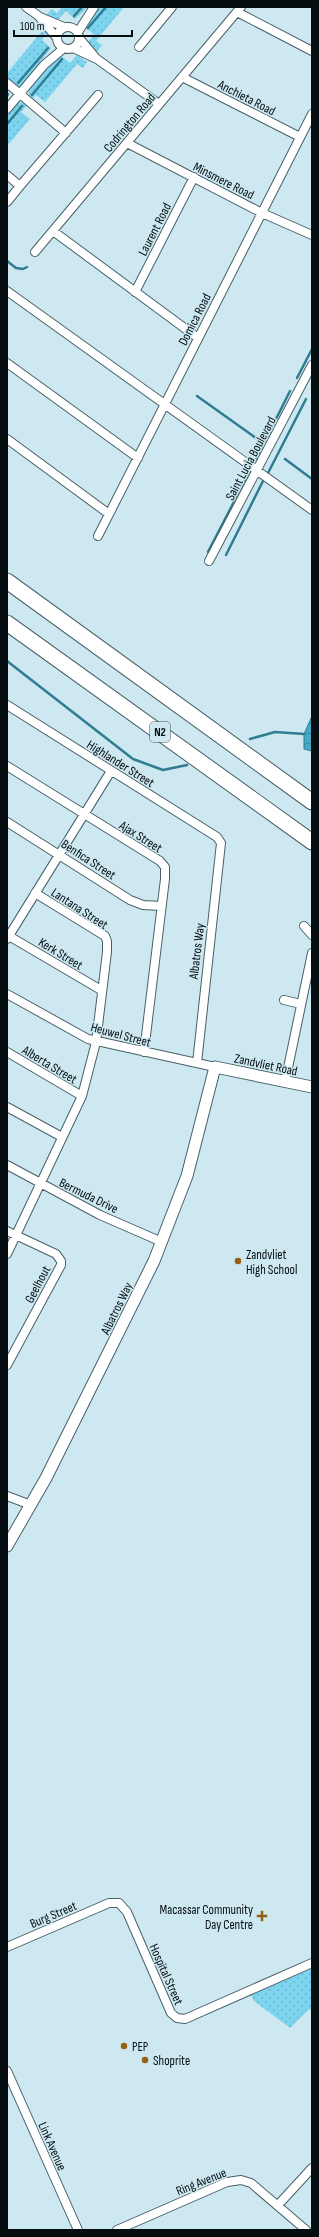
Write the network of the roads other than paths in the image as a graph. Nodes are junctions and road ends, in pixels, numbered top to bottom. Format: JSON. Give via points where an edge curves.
{"nodes":[{"id":1,"x":26,"y":7,"type":"edge"},
{"id":2,"x":171,"y":7,"type":"edge"},
{"id":3,"x":93,"y":9,"type":"edge"},
{"id":4,"x":239,"y":10,"type":"edge"},
{"id":5,"x":40,"y":17,"type":"junction"},
{"id":6,"x":67,"y":27,"type":"junction"},
{"id":7,"x":79,"y":36,"type":"junction"},
{"id":8,"x":57,"y":40,"type":"junction"},
{"id":9,"x":139,"y":47,"type":"dead end"},
{"id":10,"x":64,"y":48,"type":"junction"},
{"id":11,"x":73,"y":48,"type":"junction"},
{"id":12,"x":312,"y":51,"type":"edge"},
{"id":13,"x":97,"y":59,"type":"junction"},
{"id":14,"x":44,"y":65,"type":"junction"},
{"id":15,"x":182,"y":77,"type":"junction"},
{"id":16,"x":7,"y":83,"type":"edge"},
{"id":17,"x":20,"y":94,"type":"junction"},
{"id":18,"x":98,"y":95,"type":"dead end"},
{"id":19,"x":159,"y":104,"type":"junction"},
{"id":20,"x":7,"y":109,"type":"edge"},
{"id":21,"x":312,"y":114,"type":"edge"},
{"id":22,"x":66,"y":133,"type":"junction"},
{"id":23,"x":300,"y":137,"type":"junction"},
{"id":24,"x":127,"y":143,"type":"junction"},
{"id":25,"x":7,"y":175,"type":"edge"},
{"id":26,"x":194,"y":177,"type":"junction"},
{"id":27,"x":20,"y":186,"type":"junction"},
{"id":28,"x":7,"y":202,"type":"edge"},
{"id":29,"x":262,"y":212,"type":"junction"},
{"id":30,"x":53,"y":231,"type":"junction"},
{"id":31,"x":312,"y":235,"type":"edge"},
{"id":32,"x":35,"y":252,"type":"dead end"},
{"id":33,"x":7,"y":291,"type":"edge"},
{"id":34,"x":135,"y":292,"type":"junction"},
{"id":35,"x":198,"y":338,"type":"junction"},
{"id":36,"x":7,"y":363,"type":"edge"},
{"id":37,"x":312,"y":365,"type":"edge"},
{"id":38,"x":164,"y":405,"type":"junction"},
{"id":39,"x":7,"y":439,"type":"edge"},
{"id":40,"x":138,"y":458,"type":"junction"},
{"id":41,"x":256,"y":471,"type":"junction"},
{"id":42,"x":312,"y":510,"type":"edge"},
{"id":43,"x":109,"y":514,"type":"junction"},
{"id":44,"x":98,"y":536,"type":"dead end"},
{"id":45,"x":209,"y":561,"type":"dead end"},
{"id":46,"x":7,"y":581,"type":"edge"},
{"id":47,"x":7,"y":623,"type":"edge"},
{"id":48,"x":7,"y":705,"type":"edge"},
{"id":49,"x":7,"y":766,"type":"edge"},
{"id":50,"x":111,"y":771,"type":"junction"},
{"id":51,"x":312,"y":802,"type":"edge"},
{"id":52,"x":84,"y":814,"type":"junction"},
{"id":53,"x":7,"y":822,"type":"edge"},
{"id":54,"x":312,"y":842,"type":"edge"},
{"id":55,"x":221,"y":843,"type":"joint"},
{"id":56,"x":60,"y":854,"type":"junction"},
{"id":57,"x":35,"y":893,"type":"junction"},
{"id":58,"x":161,"y":906,"type":"junction"},
{"id":59,"x":304,"y":926,"type":"dead end"},
{"id":60,"x":312,"y":935,"type":"edge"},
{"id":61,"x":8,"y":937,"type":"edge"},
{"id":62,"x":312,"y":953,"type":"edge"},
{"id":63,"x":102,"y":990,"type":"junction"},
{"id":64,"x":7,"y":994,"type":"edge"},
{"id":65,"x":284,"y":1000,"type":"dead end"},
{"id":66,"x":301,"y":1004,"type":"junction"},
{"id":67,"x":96,"y":1042,"type":"junction"},
{"id":68,"x":7,"y":1052,"type":"edge"},
{"id":69,"x":144,"y":1052,"type":"junction"},
{"id":70,"x":197,"y":1063,"type":"junction"},
{"id":71,"x":215,"y":1067,"type":"junction"},
{"id":72,"x":285,"y":1082,"type":"junction"},
{"id":73,"x":312,"y":1088,"type":"edge"},
{"id":74,"x":82,"y":1096,"type":"junction"},
{"id":75,"x":7,"y":1106,"type":"edge"},
{"id":76,"x":62,"y":1138,"type":"junction"},
{"id":77,"x":7,"y":1165,"type":"edge"},
{"id":78,"x":40,"y":1184,"type":"junction"},
{"id":79,"x":7,"y":1231,"type":"edge"},
{"id":80,"x":16,"y":1236,"type":"junction"},
{"id":81,"x":162,"y":1242,"type":"junction"},
{"id":82,"x":7,"y":1254,"type":"edge"},
{"id":83,"x":7,"y":1365,"type":"edge"},
{"id":84,"x":7,"y":1496,"type":"edge"},
{"id":85,"x":31,"y":1505,"type":"junction"},
{"id":86,"x":7,"y":1546,"type":"edge"},
{"id":87,"x":109,"y":1903,"type":"joint"},
{"id":88,"x":7,"y":1947,"type":"edge"},
{"id":89,"x":312,"y":1963,"type":"edge"},
{"id":90,"x":7,"y":2071,"type":"edge"},
{"id":91,"x":312,"y":2168,"type":"edge"},
{"id":92,"x":278,"y":2205,"type":"junction"},
{"id":93,"x":78,"y":2230,"type":"edge"},
{"id":94,"x":117,"y":2230,"type":"edge"},
{"id":95,"x":306,"y":2230,"type":"edge"}],
"edges":[{"from":1,"to":5,"type":"street"},
{"from":2,"to":9,"type":"street"},
{"from":3,"to":6,"type":"street"},
{"from":3,"to":7,"type":"street"},
{"from":4,"to":12,"type":"street"},
{"from":4,"to":15,"type":"street","name":"Codrington Road"},
{"from":5,"to":6,"type":"street"},
{"from":5,"to":8,"type":"street"},
{"from":6,"to":7,"type":"street"},
{"from":6,"to":8,"type":"street","via":[[59,31]]},
{"from":7,"to":11,"type":"street"},
{"from":7,"to":13,"type":"street"},
{"from":8,"to":10,"type":"street"},
{"from":8,"to":14,"type":"street"},
{"from":10,"to":11,"type":"street"},
{"from":10,"to":14,"type":"street"},
{"from":11,"to":13,"type":"street"},
{"from":13,"to":19,"type":"street"},
{"from":14,"to":17,"type":"street"},
{"from":15,"to":19,"type":"street","name":"Codrington Road"},
{"from":15,"to":23,"type":"street","name":"Anchieta Road"},
{"from":16,"to":17,"type":"street"},
{"from":17,"to":20,"type":"street"},
{"from":17,"to":22,"type":"street"},
{"from":18,"to":22,"type":"street"},
{"from":19,"to":24,"type":"street","name":"Codrington Road"},
{"from":21,"to":23,"type":"street","name":"Domica Road"},
{"from":22,"to":27,"type":"street"},
{"from":23,"to":29,"type":"street","name":"Domica Road"},
{"from":24,"to":26,"type":"street","name":"Minsmere Road"},
{"from":24,"to":30,"type":"street","name":"Codrington Road"},
{"from":25,"to":27,"type":"street"},
{"from":26,"to":29,"type":"street","name":"Minsmere Road"},
{"from":26,"to":34,"type":"street","name":"Laurent Road"},
{"from":27,"to":28,"type":"street"},
{"from":29,"to":31,"type":"street","name":"Minsmere Road"},
{"from":29,"to":35,"type":"street","name":"Domica Road"},
{"from":30,"to":32,"type":"street","name":"Codrington Road"},
{"from":30,"to":34,"type":"street"},
{"from":33,"to":38,"type":"street"},
{"from":34,"to":35,"type":"street"},
{"from":35,"to":38,"type":"street","name":"Domica Road"},
{"from":36,"to":40,"type":"street"},
{"from":37,"to":41,"type":"street","name":"Saint Lucia Boulevard"},
{"from":38,"to":40,"type":"street","name":"Domica Road"},
{"from":38,"to":41,"type":"street"},
{"from":39,"to":43,"type":"street"},
{"from":40,"to":43,"type":"street","name":"Domica Road"},
{"from":41,"to":42,"type":"street"},
{"from":41,"to":45,"type":"street","name":"Saint Lucia Boulevard"},
{"from":43,"to":44,"type":"street","name":"Domica Road"},
{"from":46,"to":51,"type":"highway","number":"N2"},
{"from":47,"to":54,"type":"highway","number":"N2"},
{"from":48,"to":50,"type":"street","name":"Highlander Street"},
{"from":49,"to":52,"type":"street","name":"Ajax Street"},
{"from":50,"to":52,"type":"street"},
{"from":50,"to":55,"type":"street","name":"Highlander Street"},
{"from":52,"to":56,"type":"street"},
{"from":52,"to":58,"type":"street","name":"Ajax Street","via":[[160,861],[165,867]]},
{"from":53,"to":56,"type":"street","name":"Benfica Street"},
{"from":55,"to":70,"type":"street","name":"Albatros Way"},
{"from":56,"to":57,"type":"street"},
{"from":56,"to":58,"type":"street","name":"Benfica Street","via":[[130,900],[143,905]]},
{"from":57,"to":61,"type":"street"},
{"from":57,"to":63,"type":"street","name":"Lantana Street","via":[[105,936],[107,952]]},
{"from":58,"to":69,"type":"street","name":"Ajax Street"},
{"from":59,"to":60,"type":"street"},
{"from":61,"to":63,"type":"street","name":"Kerk Street"},
{"from":62,"to":66,"type":"street"},
{"from":63,"to":67,"type":"street","name":"Lantana Street"},
{"from":64,"to":67,"type":"street","name":"Heuwel Street"},
{"from":65,"to":66,"type":"street"},
{"from":66,"to":72,"type":"street"},
{"from":67,"to":69,"type":"street","name":"Heuwel Street"},
{"from":67,"to":74,"type":"street","name":"Lantana Street"},
{"from":68,"to":74,"type":"street","name":"Alberta Street"},
{"from":69,"to":70,"type":"street","name":"Heuwel Street"},
{"from":70,"to":71,"type":"street","name":"Heuwel Street"},
{"from":71,"to":72,"type":"street","name":"Zandvliet Road"},
{"from":71,"to":81,"type":"street","name":"Albatros Way","via":[[187,1176]]},
{"from":72,"to":73,"type":"street","name":"Zandvliet Road"},
{"from":74,"to":76,"type":"street","name":"Lantana Street"},
{"from":75,"to":76,"type":"street"},
{"from":76,"to":78,"type":"street","name":"Lantana Street"},
{"from":77,"to":78,"type":"street","name":"Bermuda Drive"},
{"from":78,"to":80,"type":"street","name":"Lantana Street"},
{"from":78,"to":81,"type":"street","name":"Bermuda Drive"},
{"from":79,"to":80,"type":"street"},
{"from":80,"to":82,"type":"street","name":"Lantana Street"},
{"from":80,"to":83,"type":"street","name":"Geelhout","via":[[56,1254],[61,1265]]},
{"from":81,"to":85,"type":"street","name":"Albatros Way","via":[[82,1408]]},
{"from":84,"to":85,"type":"street"},
{"from":85,"to":86,"type":"street","name":"Albatros Way"},
{"from":87,"to":88,"type":"street","name":"Burg Street"},
{"from":87,"to":89,"type":"street","name":"Hospital Street","via":[[119,1903],[124,1908],[171,2013],[177,2018],[193,2017]]},
{"from":90,"to":93,"type":"street","name":"Link Avenue"},
{"from":91,"to":92,"type":"street"},
{"from":92,"to":94,"type":"street","name":"Ring Avenue","via":[[252,2183],[236,2180]]},
{"from":92,"to":95,"type":"street","name":"Ring Avenue"}]}
